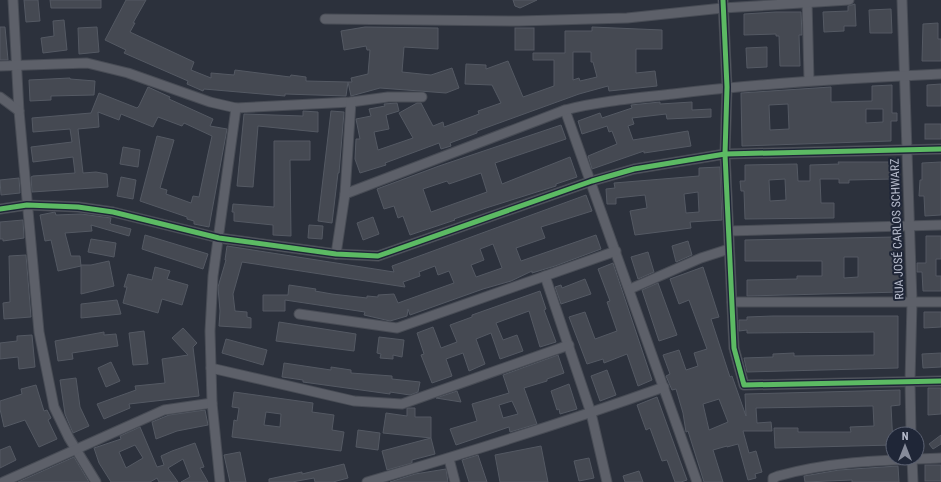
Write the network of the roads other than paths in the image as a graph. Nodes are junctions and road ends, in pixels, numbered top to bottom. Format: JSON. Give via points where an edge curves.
{"nodes":[{"id":1,"x":13,"y":0,"type":"edge"},
{"id":2,"x":849,"y":0,"type":"edge"},
{"id":3,"x":902,"y":0,"type":"edge"},
{"id":4,"x":807,"y":1,"type":"edge"},
{"id":5,"x":723,"y":4,"type":"edge"},
{"id":6,"x":325,"y":19,"type":"dead end"},
{"id":7,"x":0,"y":66,"type":"edge"},
{"id":8,"x":17,"y":66,"type":"junction"},
{"id":9,"x":941,"y":74,"type":"edge"},
{"id":10,"x":904,"y":76,"type":"junction"},
{"id":11,"x":809,"y":80,"type":"junction"},
{"id":12,"x":726,"y":87,"type":"junction"},
{"id":13,"x":0,"y":97,"type":"edge"},
{"id":14,"x":422,"y":97,"type":"dead end"},
{"id":15,"x":351,"y":102,"type":"junction"},
{"id":16,"x":236,"y":108,"type":"junction"},
{"id":17,"x":565,"y":110,"type":"junction"},
{"id":18,"x":19,"y":111,"type":"junction"},
{"id":19,"x":941,"y":149,"type":"edge"},
{"id":20,"x":907,"y":150,"type":"junction"},
{"id":21,"x":725,"y":154,"type":"junction"},
{"id":22,"x":592,"y":181,"type":"junction"},
{"id":23,"x":345,"y":194,"type":"junction"},
{"id":24,"x":27,"y":205,"type":"junction"},
{"id":25,"x":0,"y":209,"type":"edge"},
{"id":26,"x":941,"y":225,"type":"edge"},
{"id":27,"x":909,"y":226,"type":"junction"},
{"id":28,"x":729,"y":231,"type":"junction"},
{"id":29,"x":219,"y":238,"type":"junction"},
{"id":30,"x":729,"y":249,"type":"junction"},
{"id":31,"x":616,"y":251,"type":"junction"},
{"id":32,"x":336,"y":254,"type":"junction"},
{"id":33,"x":545,"y":276,"type":"junction"},
{"id":34,"x":630,"y":289,"type":"junction"},
{"id":35,"x":732,"y":302,"type":"junction"},
{"id":36,"x":912,"y":302,"type":"junction"},
{"id":37,"x":941,"y":302,"type":"edge"},
{"id":38,"x":299,"y":314,"type":"dead end"},
{"id":39,"x":568,"y":345,"type":"junction"},
{"id":40,"x":211,"y":368,"type":"junction"},
{"id":41,"x":910,"y":381,"type":"junction"},
{"id":42,"x":941,"y":381,"type":"edge"},
{"id":43,"x":664,"y":388,"type":"junction"},
{"id":44,"x":212,"y":403,"type":"junction"},
{"id":45,"x":591,"y":413,"type":"junction"},
{"id":46,"x":911,"y":426,"type":"edge"},
{"id":47,"x":76,"y":448,"type":"junction"},
{"id":48,"x":925,"y":458,"type":"edge"},
{"id":49,"x":941,"y":458,"type":"edge"},
{"id":50,"x":449,"y":459,"type":"junction"},
{"id":51,"x":885,"y":460,"type":"edge"},
{"id":52,"x":912,"y":466,"type":"edge"},
{"id":53,"x":3,"y":482,"type":"edge"},
{"id":54,"x":96,"y":482,"type":"edge"},
{"id":55,"x":220,"y":482,"type":"edge"},
{"id":56,"x":367,"y":482,"type":"edge"},
{"id":57,"x":455,"y":482,"type":"edge"},
{"id":58,"x":607,"y":482,"type":"edge"},
{"id":59,"x":697,"y":482,"type":"edge"},
{"id":60,"x":772,"y":482,"type":"edge"},
{"id":61,"x":913,"y":482,"type":"edge"}],
"edges":[{"from":1,"to":8,"type":"street"},
{"from":2,"to":4,"type":"street"},
{"from":3,"to":10,"type":"street","name":"RUA JOSÉ CARLOS SCHWARZ"},
{"from":4,"to":5,"type":"street"},
{"from":4,"to":11,"type":"street"},
{"from":5,"to":6,"type":"street","via":[[627,18],[511,21]]},
{"from":5,"to":12,"type":"street"},
{"from":7,"to":8,"type":"street"},
{"from":8,"to":16,"type":"street","via":[[87,63],[128,73],[210,102]]},
{"from":8,"to":18,"type":"street"},
{"from":9,"to":10,"type":"street"},
{"from":10,"to":11,"type":"street"},
{"from":10,"to":20,"type":"street","name":"RUA JOSÉ CARLOS SCHWARZ"},
{"from":11,"to":12,"type":"street"},
{"from":12,"to":17,"type":"street","via":[[588,104]]},
{"from":12,"to":21,"type":"street"},
{"from":13,"to":18,"type":"street"},
{"from":14,"to":15,"type":"street","via":[[388,97]]},
{"from":15,"to":16,"type":"street"},
{"from":15,"to":23,"type":"street"},
{"from":16,"to":29,"type":"street"},
{"from":17,"to":22,"type":"street"},
{"from":17,"to":23,"type":"street"},
{"from":18,"to":24,"type":"street"},
{"from":19,"to":20,"type":"street"},
{"from":20,"to":21,"type":"street"},
{"from":20,"to":27,"type":"street","name":"RUA JOSÉ CARLOS SCHWARZ"},
{"from":21,"to":22,"type":"street","via":[[634,170]]},
{"from":21,"to":28,"type":"street"},
{"from":22,"to":31,"type":"street"},
{"from":22,"to":32,"type":"street","via":[[388,254]]},
{"from":23,"to":32,"type":"street"},
{"from":24,"to":25,"type":"street"},
{"from":24,"to":29,"type":"street","via":[[78,207],[113,212]]},
{"from":24,"to":47,"type":"street","via":[[39,332],[54,407]]},
{"from":26,"to":27,"type":"street"},
{"from":27,"to":28,"type":"street"},
{"from":27,"to":36,"type":"street","name":"RUA JOSÉ CARLOS SCHWARZ"},
{"from":28,"to":30,"type":"street"},
{"from":29,"to":32,"type":"street"},
{"from":29,"to":40,"type":"street","via":[[213,276]]},
{"from":30,"to":34,"type":"street","via":[[701,258]]},
{"from":30,"to":35,"type":"street"},
{"from":31,"to":33,"type":"street"},
{"from":31,"to":34,"type":"street"},
{"from":33,"to":38,"type":"street","via":[[397,328]]},
{"from":33,"to":39,"type":"street"},
{"from":34,"to":43,"type":"street"},
{"from":35,"to":36,"type":"street"},
{"from":35,"to":41,"type":"street","via":[[734,348],[744,385]]},
{"from":36,"to":37,"type":"street"},
{"from":36,"to":41,"type":"street","name":"RUA JOSÉ CARLOS SCHWARZ"},
{"from":39,"to":40,"type":"street","via":[[402,404],[354,401]]},
{"from":39,"to":45,"type":"street"},
{"from":40,"to":44,"type":"street"},
{"from":41,"to":42,"type":"street"},
{"from":41,"to":46,"type":"street","name":"RUA JOSÉ CARLOS SCHWARZ"},
{"from":43,"to":45,"type":"street"},
{"from":43,"to":59,"type":"street"},
{"from":44,"to":47,"type":"street","via":[[164,410]]},
{"from":44,"to":55,"type":"street"},
{"from":45,"to":50,"type":"street"},
{"from":45,"to":58,"type":"street"},
{"from":47,"to":53,"type":"street"},
{"from":47,"to":54,"type":"street"},
{"from":48,"to":49,"type":"street"},
{"from":50,"to":56,"type":"street"},
{"from":50,"to":57,"type":"street"},
{"from":51,"to":60,"type":"street","via":[[818,466],[778,476]]},
{"from":52,"to":61,"type":"street"}]}
